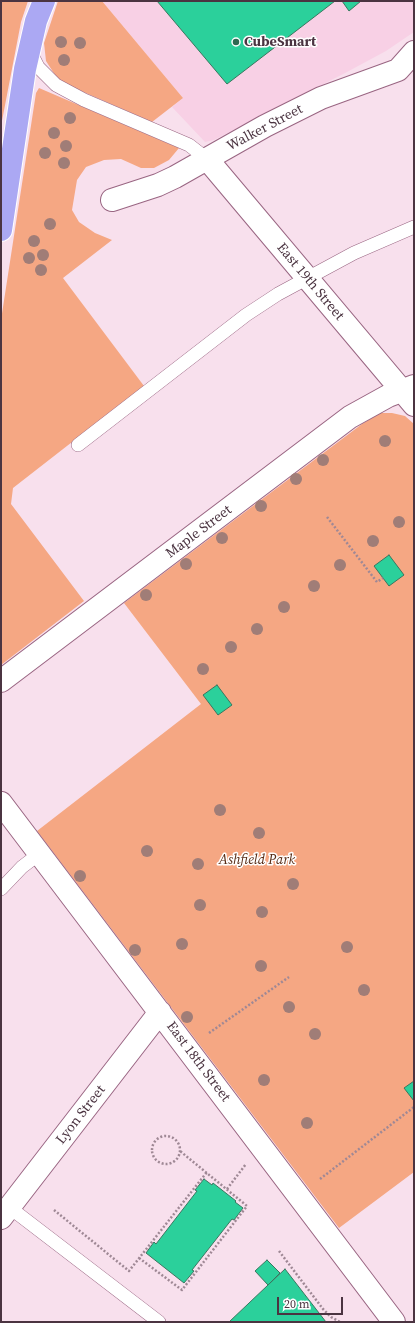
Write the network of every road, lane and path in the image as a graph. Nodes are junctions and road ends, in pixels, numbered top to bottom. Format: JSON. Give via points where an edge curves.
{"nodes":[{"id":1,"x":44,"y":1,"type":"edge"},
{"id":2,"x":29,"y":49,"type":"junction"},
{"id":3,"x":414,"y":52,"type":"edge"},
{"id":4,"x":406,"y":68,"type":"edge"},
{"id":5,"x":207,"y":159,"type":"junction"},
{"id":6,"x":112,"y":200,"type":"dead end"},
{"id":7,"x":414,"y":227,"type":"edge"},
{"id":8,"x":1,"y":230,"type":"edge"},
{"id":9,"x":306,"y":278,"type":"junction"},
{"id":10,"x":410,"y":394,"type":"edge"},
{"id":11,"x":78,"y":445,"type":"dead end"},
{"id":12,"x":327,"y":517,"type":"dead end"},
{"id":13,"x":383,"y":578,"type":"dead end"},
{"id":14,"x":1,"y":681,"type":"edge"},
{"id":15,"x":1,"y":803,"type":"edge"},
{"id":16,"x":39,"y":854,"type":"junction"},
{"id":17,"x":1,"y":889,"type":"edge"},
{"id":18,"x":289,"y":977,"type":"dead end"},
{"id":19,"x":160,"y":1012,"type":"junction"},
{"id":20,"x":209,"y":1034,"type":"dead end"},
{"id":21,"x":414,"y":1107,"type":"edge"},
{"id":22,"x":180,"y":1151,"type":"junction"},
{"id":23,"x":247,"y":1163,"type":"dead end"},
{"id":24,"x":207,"y":1172,"type":"junction"},
{"id":25,"x":320,"y":1178,"type":"dead end"},
{"id":26,"x":227,"y":1189,"type":"junction"},
{"id":27,"x":4,"y":1209,"type":"edge"},
{"id":28,"x":54,"y":1210,"type":"dead end"},
{"id":29,"x":279,"y":1251,"type":"dead end"},
{"id":30,"x":139,"y":1258,"type":"junction"},
{"id":31,"x":159,"y":1322,"type":"edge"},
{"id":32,"x":340,"y":1322,"type":"edge"},
{"id":33,"x":394,"y":1322,"type":"edge"}],
"edges":[{"from":1,"to":2,"type":"highway"},
{"from":2,"to":5,"type":"lane","via":[[38,67],[56,85],[84,100],[189,145]]},
{"from":2,"to":8,"type":"highway"},
{"from":3,"to":4,"type":"street","name":"Walker Street"},
{"from":4,"to":5,"type":"street","name":"Walker Street","via":[[321,98]]},
{"from":5,"to":6,"type":"street","name":"Walker Street","via":[[158,185]]},
{"from":5,"to":9,"type":"street","name":"East 19th Street"},
{"from":7,"to":9,"type":"lane","via":[[354,253]]},
{"from":9,"to":10,"type":"street","name":"East 19th Street"},
{"from":9,"to":11,"type":"lane","via":[[246,316]]},
{"from":10,"to":14,"type":"street","name":"Maple Street","via":[[371,404],[350,417]]},
{"from":12,"to":13,"type":"path","via":[[377,582]]},
{"from":15,"to":16,"type":"street","name":"East 18th Street"},
{"from":16,"to":17,"type":"lane"},
{"from":16,"to":19,"type":"street","name":"East 18th Street"},
{"from":18,"to":20,"type":"path"},
{"from":19,"to":27,"type":"street","name":"Lyon Street"},
{"from":19,"to":33,"type":"street","name":"East 18th Street"},
{"from":21,"to":25,"type":"path"},
{"from":22,"to":22,"type":"path","via":[[177,1142],[169,1137],[156,1140],[152,1148],[157,1161],[165,1164],[177,1159]]},
{"from":22,"to":24,"type":"path"},
{"from":23,"to":26,"type":"path"},
{"from":24,"to":26,"type":"path"},
{"from":24,"to":30,"type":"path"},
{"from":26,"to":30,"type":"path","via":[[247,1206],[182,1290]]},
{"from":27,"to":31,"type":"lane"},
{"from":28,"to":30,"type":"path","via":[[129,1271]]},
{"from":29,"to":32,"type":"path","via":[[323,1309]]}]}
